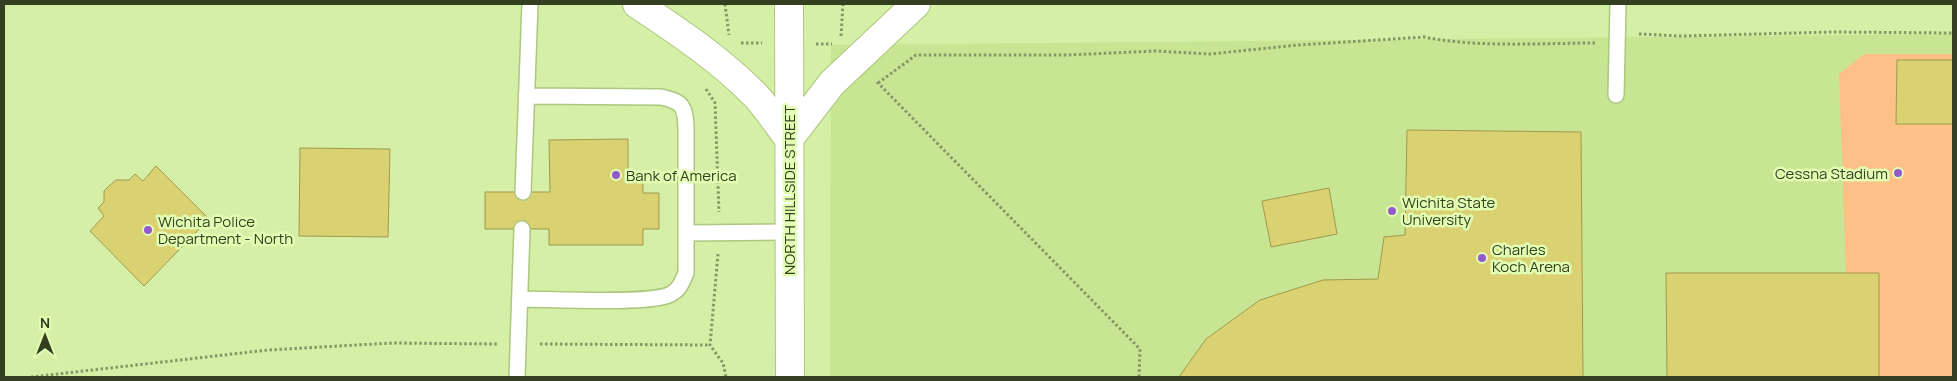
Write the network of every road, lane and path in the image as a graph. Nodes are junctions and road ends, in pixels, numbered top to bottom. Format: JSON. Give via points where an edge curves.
{"nodes":[{"id":1,"x":530,"y":4,"type":"edge"},
{"id":2,"x":637,"y":4,"type":"edge"},
{"id":3,"x":789,"y":4,"type":"edge"},
{"id":4,"x":916,"y":4,"type":"edge"},
{"id":5,"x":1618,"y":4,"type":"edge"},
{"id":6,"x":1953,"y":33,"type":"edge"},
{"id":7,"x":1617,"y":37,"type":"junction"},
{"id":8,"x":718,"y":61,"type":"junction"},
{"id":9,"x":855,"y":61,"type":"junction"},
{"id":10,"x":878,"y":83,"type":"junction"},
{"id":11,"x":1616,"y":95,"type":"dead end"},
{"id":12,"x":526,"y":96,"type":"junction"},
{"id":13,"x":789,"y":139,"type":"junction"},
{"id":14,"x":523,"y":192,"type":"dead end"},
{"id":15,"x":522,"y":229,"type":"dead end"},
{"id":16,"x":789,"y":232,"type":"junction"},
{"id":17,"x":686,"y":233,"type":"junction"},
{"id":18,"x":720,"y":233,"type":"junction"},
{"id":19,"x":520,"y":299,"type":"junction"},
{"id":20,"x":518,"y":344,"type":"junction"},
{"id":21,"x":710,"y":344,"type":"junction"},
{"id":22,"x":31,"y":377,"type":"edge"},
{"id":23,"x":517,"y":377,"type":"edge"},
{"id":24,"x":726,"y":377,"type":"edge"},
{"id":25,"x":790,"y":377,"type":"edge"},
{"id":26,"x":1139,"y":377,"type":"edge"}],
"edges":[{"from":1,"to":12,"type":"lane"},
{"from":2,"to":8,"type":"main road"},
{"from":3,"to":13,"type":"main road","name":"NORTH HILLSIDE STREET"},
{"from":4,"to":9,"type":"main road"},
{"from":5,"to":7,"type":"lane"},
{"from":6,"to":7,"type":"path","via":[[1690,36],[1648,33]]},
{"from":7,"to":10,"type":"path","via":[[1604,43],[1442,41],[1424,37],[1210,54],[1155,50],[1067,55],[916,56]]},
{"from":7,"to":11,"type":"lane"},
{"from":8,"to":13,"type":"main road","via":[[757,97]]},
{"from":8,"to":18,"type":"path","via":[[698,79],[715,103]]},
{"from":9,"to":10,"type":"path"},
{"from":9,"to":13,"type":"main road","via":[[832,83]]},
{"from":10,"to":26,"type":"path","via":[[1140,349]]},
{"from":12,"to":14,"type":"lane"},
{"from":12,"to":17,"type":"lane","via":[[661,97],[676,100],[685,110]]},
{"from":13,"to":16,"type":"main road","name":"NORTH HILLSIDE STREET"},
{"from":15,"to":19,"type":"lane"},
{"from":16,"to":18,"type":"lane"},
{"from":16,"to":25,"type":"main road","name":"NORTH HILLSIDE STREET"},
{"from":17,"to":18,"type":"lane"},
{"from":17,"to":19,"type":"lane","via":[[686,273],[680,288],[670,295],[648,300]]},
{"from":18,"to":21,"type":"path"},
{"from":19,"to":20,"type":"lane"},
{"from":20,"to":21,"type":"path"},
{"from":20,"to":22,"type":"path","via":[[392,343],[268,350]]},
{"from":20,"to":23,"type":"lane"},
{"from":21,"to":24,"type":"path","via":[[723,364]]}]}
